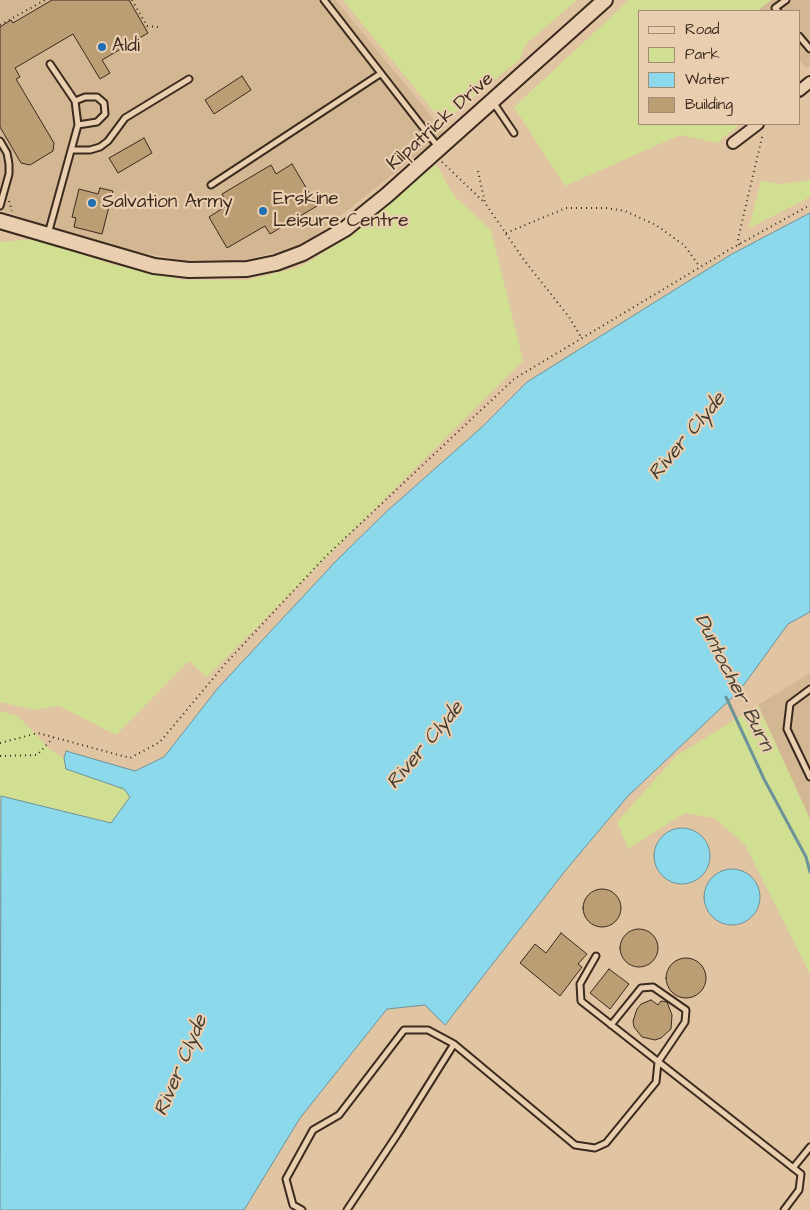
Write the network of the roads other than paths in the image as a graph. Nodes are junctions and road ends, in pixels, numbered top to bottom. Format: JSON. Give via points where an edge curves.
{"nodes":[{"id":1,"x":324,"y":0,"type":"edge"},
{"id":2,"x":605,"y":0,"type":"edge"},
{"id":3,"x":786,"y":0,"type":"edge"},
{"id":4,"x":777,"y":10,"type":"edge"},
{"id":5,"x":800,"y":37,"type":"edge"},
{"id":6,"x":810,"y":49,"type":"edge"},
{"id":7,"x":50,"y":64,"type":"dead end"},
{"id":8,"x":380,"y":74,"type":"junction"},
{"id":9,"x":189,"y":79,"type":"dead end"},
{"id":10,"x":810,"y":82,"type":"edge"},
{"id":11,"x":800,"y":90,"type":"edge"},
{"id":12,"x":75,"y":101,"type":"junction"},
{"id":13,"x":493,"y":101,"type":"junction"},
{"id":14,"x":78,"y":125,"type":"junction"},
{"id":15,"x":760,"y":126,"type":"edge"},
{"id":16,"x":514,"y":133,"type":"dead end"},
{"id":17,"x":0,"y":141,"type":"edge"},
{"id":18,"x":734,"y":143,"type":"dead end"},
{"id":19,"x":71,"y":150,"type":"junction"},
{"id":20,"x":436,"y":151,"type":"junction"},
{"id":21,"x":211,"y":185,"type":"dead end"},
{"id":22,"x":0,"y":206,"type":"edge"},
{"id":23,"x":0,"y":221,"type":"edge"},
{"id":24,"x":48,"y":236,"type":"junction"},
{"id":25,"x":810,"y":689,"type":"edge"},
{"id":26,"x":810,"y":777,"type":"edge"},
{"id":27,"x":596,"y":956,"type":"dead end"},
{"id":28,"x":611,"y":1025,"type":"junction"},
{"id":29,"x":454,"y":1044,"type":"junction"},
{"id":30,"x":658,"y":1062,"type":"junction"},
{"id":31,"x":810,"y":1147,"type":"edge"},
{"id":32,"x":794,"y":1168,"type":"junction"},
{"id":33,"x":302,"y":1210,"type":"edge"},
{"id":34,"x":346,"y":1210,"type":"edge"},
{"id":35,"x":784,"y":1210,"type":"edge"}],
"edges":[{"from":1,"to":8,"type":"lane"},
{"from":2,"to":13,"type":"street","name":"Kilpatrick Drive"},
{"from":3,"to":4,"type":"lane","via":[[775,8]]},
{"from":5,"to":6,"type":"lane"},
{"from":7,"to":12,"type":"lane"},
{"from":8,"to":20,"type":"lane"},
{"from":8,"to":21,"type":"lane"},
{"from":9,"to":19,"type":"lane","via":[[125,118],[100,147]]},
{"from":10,"to":11,"type":"street"},
{"from":12,"to":14,"type":"lane"},
{"from":12,"to":14,"type":"lane","via":[[97,97],[104,104],[105,114],[97,122]]},
{"from":13,"to":16,"type":"lane"},
{"from":13,"to":20,"type":"street","name":"Kilpatrick Drive"},
{"from":14,"to":19,"type":"lane"},
{"from":15,"to":18,"type":"street"},
{"from":17,"to":22,"type":"lane","via":[[7,153],[9,174]]},
{"from":19,"to":24,"type":"lane"},
{"from":20,"to":24,"type":"street","name":"Kilpatrick Drive","via":[[345,229],[303,253],[276,263],[248,269],[189,270],[154,266]]},
{"from":23,"to":24,"type":"street","name":"Kilpatrick Drive"},
{"from":25,"to":26,"type":"lane","via":[[790,704],[787,729]]},
{"from":27,"to":28,"type":"lane","via":[[580,984],[581,1002]]},
{"from":28,"to":30,"type":"lane"},
{"from":28,"to":30,"type":"lane","via":[[641,988],[654,987],[686,1010],[685,1022]]},
{"from":29,"to":30,"type":"lane","via":[[575,1145],[595,1148],[606,1143],[656,1082]]},
{"from":29,"to":33,"type":"lane","via":[[428,1030],[404,1030],[339,1115],[313,1130],[286,1179],[293,1205]]},
{"from":29,"to":34,"type":"lane"},
{"from":30,"to":32,"type":"lane"},
{"from":31,"to":32,"type":"lane"},
{"from":32,"to":35,"type":"lane","via":[[800,1174],[799,1190]]}]}
